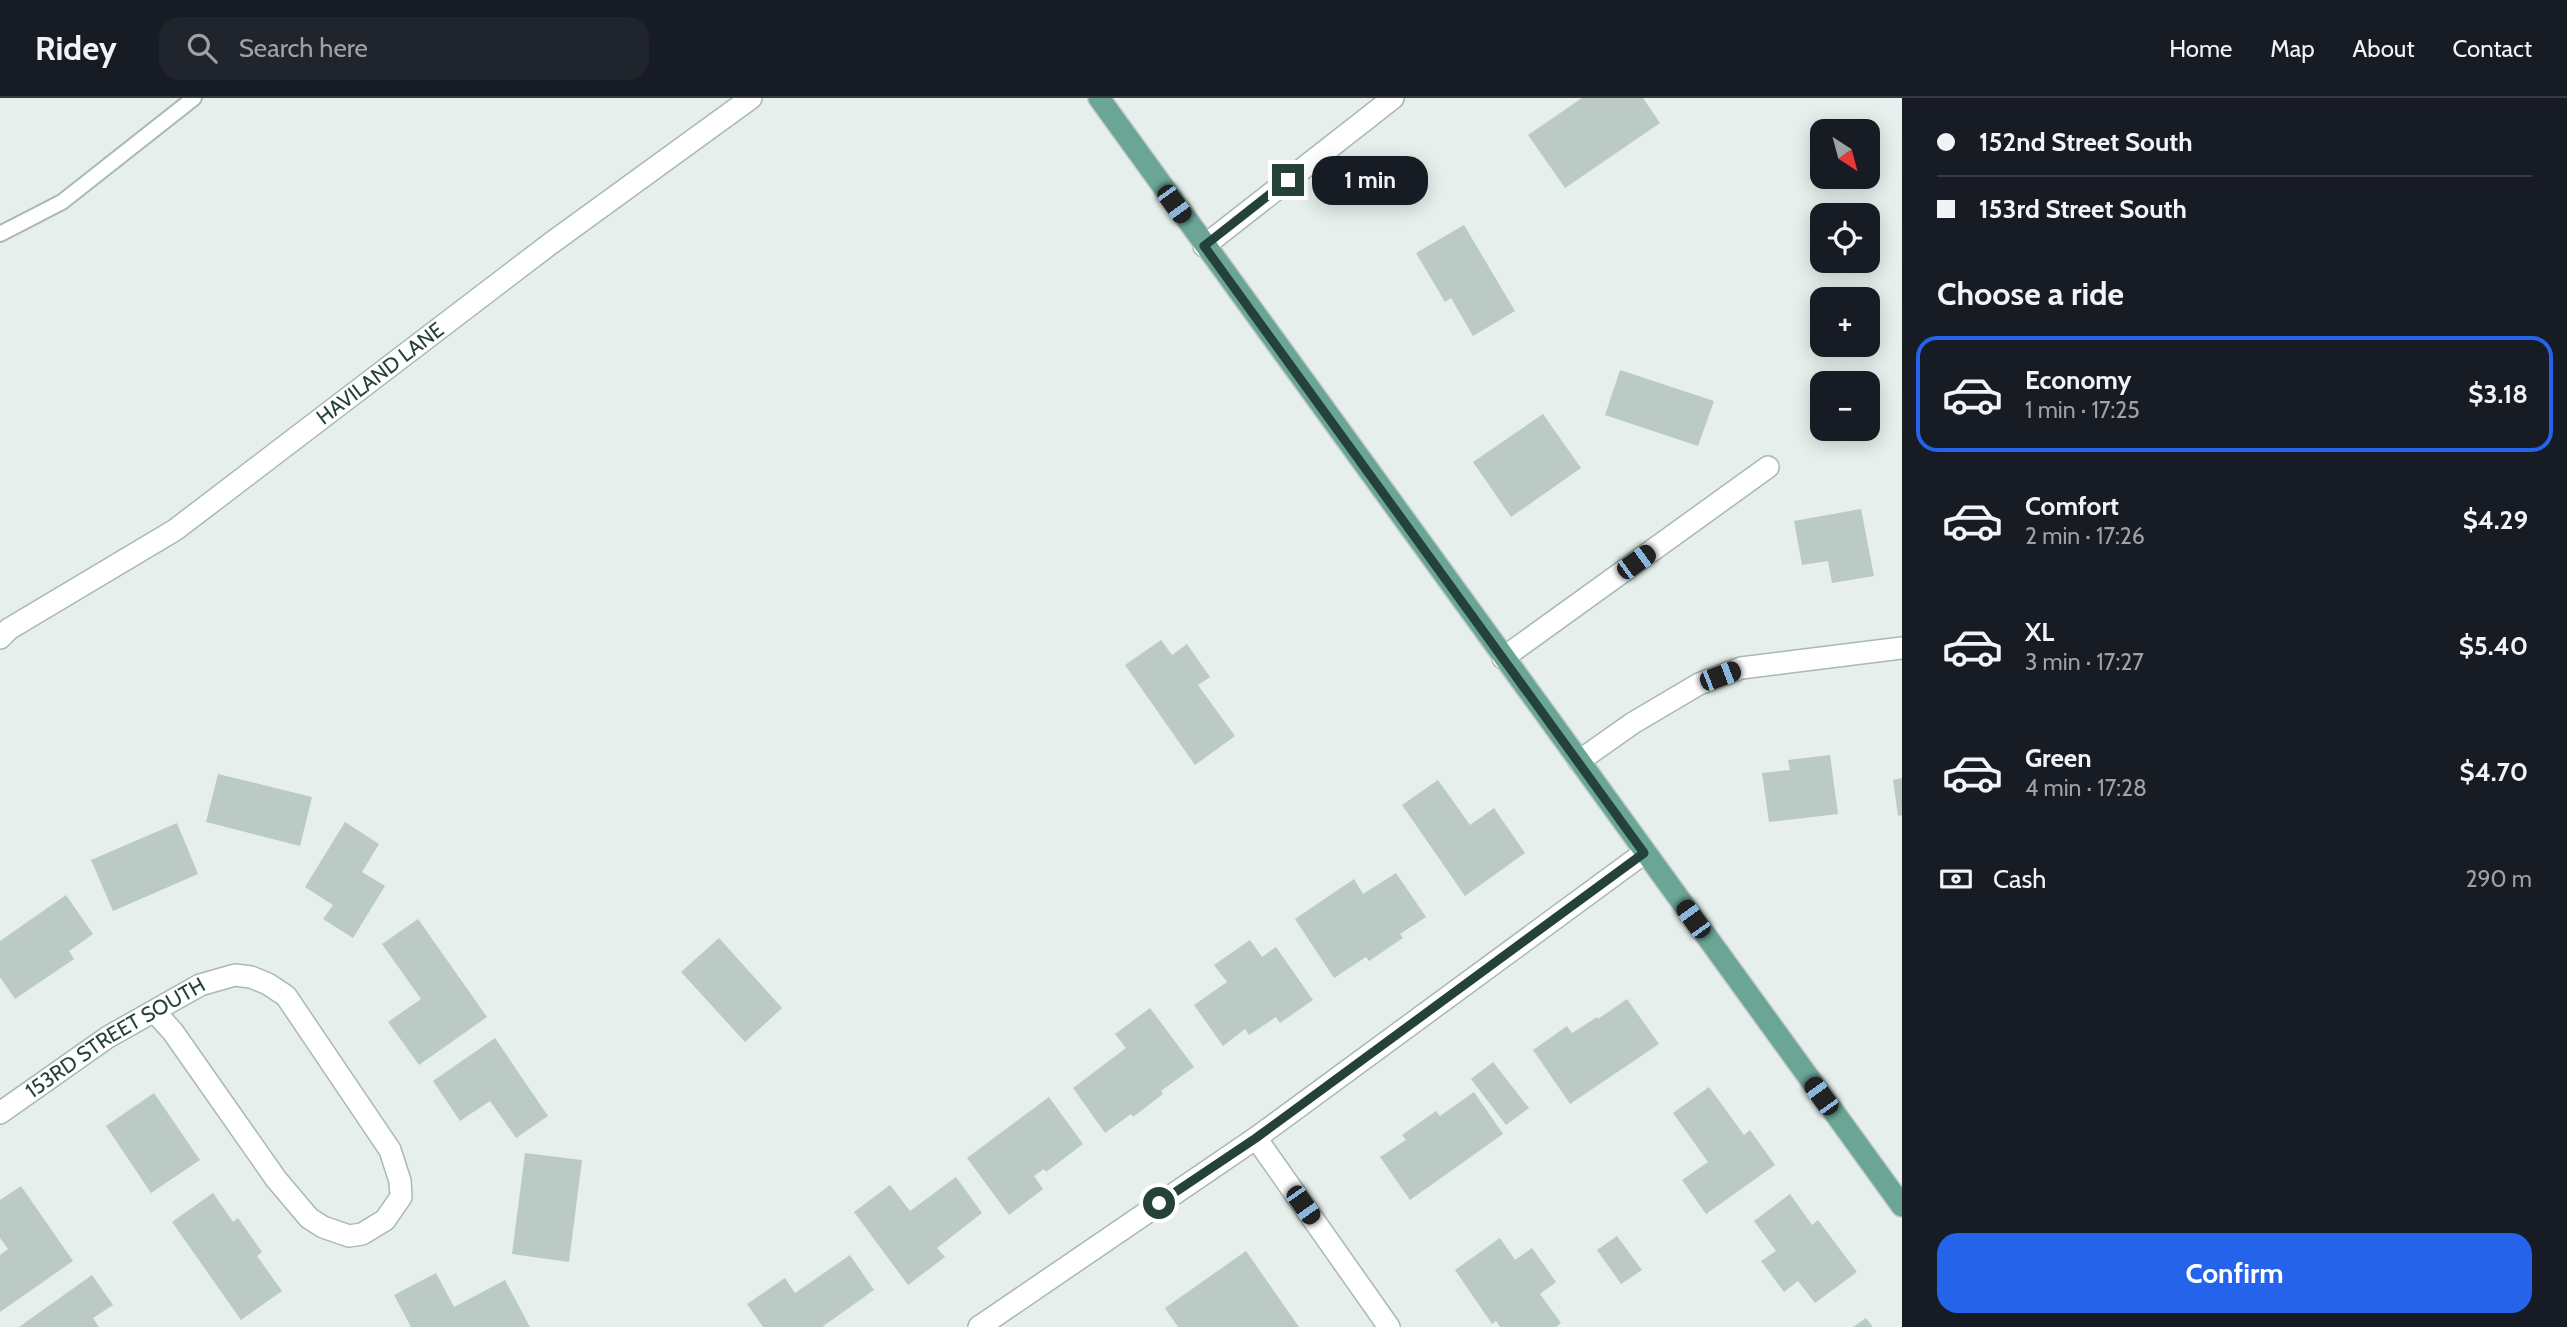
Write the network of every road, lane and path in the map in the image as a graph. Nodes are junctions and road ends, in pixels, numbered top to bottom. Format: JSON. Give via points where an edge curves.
{"nodes":[{"id":1,"x":194,"y":98,"type":"edge"},
{"id":2,"x":751,"y":98,"type":"edge"},
{"id":3,"x":1099,"y":98,"type":"edge"},
{"id":4,"x":1393,"y":98,"type":"edge"},
{"id":5,"x":0,"y":234,"type":"edge"},
{"id":6,"x":1204,"y":246,"type":"junction"},
{"id":7,"x":1768,"y":467,"type":"dead end"},
{"id":8,"x":0,"y":638,"type":"edge"},
{"id":9,"x":1902,"y":649,"type":"edge"},
{"id":10,"x":1503,"y":658,"type":"junction"},
{"id":11,"x":1579,"y":761,"type":"junction"},
{"id":12,"x":1644,"y":853,"type":"junction"},
{"id":13,"x":155,"y":1012,"type":"junction"},
{"id":14,"x":0,"y":1113,"type":"edge"},
{"id":15,"x":1256,"y":1138,"type":"junction"},
{"id":16,"x":1902,"y":1206,"type":"edge"},
{"id":17,"x":979,"y":1327,"type":"edge"},
{"id":18,"x":1389,"y":1327,"type":"edge"}],
"edges":[{"from":1,"to":5,"type":"lane","via":[[62,202]]},
{"from":2,"to":8,"type":"street","name":"HAVILAND LANE","via":[[550,244],[175,530]]},
{"from":3,"to":6,"type":"main road"},
{"from":4,"to":6,"type":"street"},
{"from":6,"to":10,"type":"main road"},
{"from":7,"to":10,"type":"street"},
{"from":9,"to":11,"type":"street","via":[[1741,668],[1699,684]]},
{"from":10,"to":11,"type":"main road"},
{"from":11,"to":12,"type":"main road"},
{"from":12,"to":15,"type":"street"},
{"from":12,"to":16,"type":"main road"},
{"from":13,"to":13,"type":"street","name":"153RD STREET SOUTH","via":[[309,1218],[349,1236],[372,1230],[391,1215],[401,1197],[390,1150],[286,996],[268,984],[235,975],[200,985]]},
{"from":13,"to":14,"type":"street","name":"153RD STREET SOUTH","via":[[108,1037]]},
{"from":15,"to":17,"type":"street"},
{"from":15,"to":18,"type":"street"}]}
